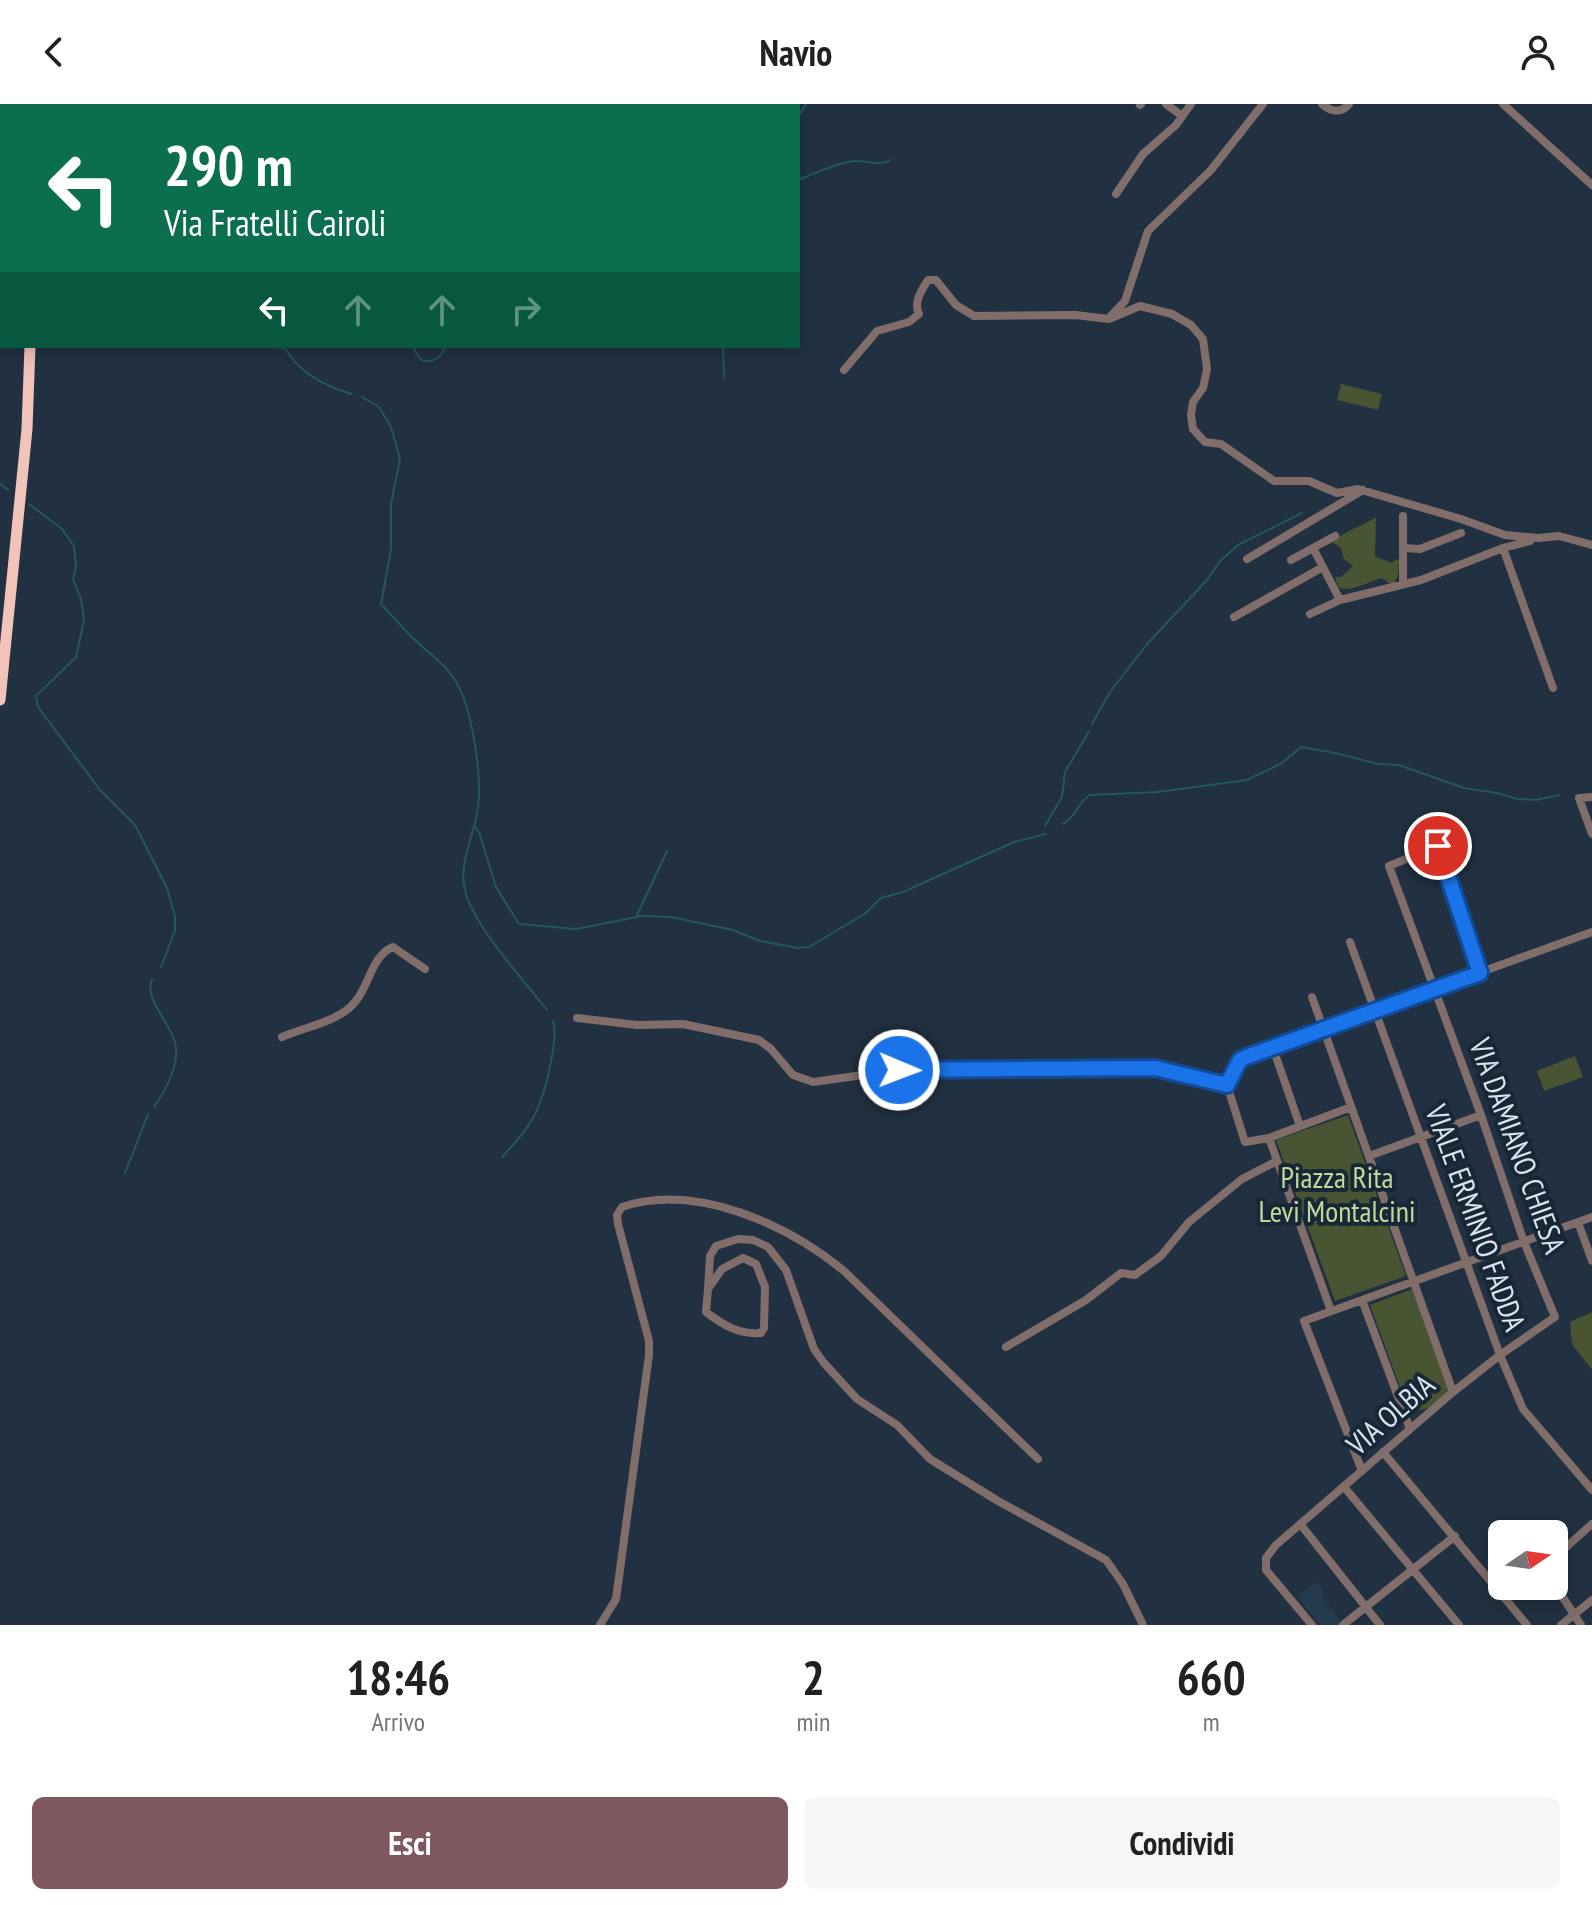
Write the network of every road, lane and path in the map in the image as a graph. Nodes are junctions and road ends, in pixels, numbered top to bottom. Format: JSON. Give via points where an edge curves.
{"nodes":[{"id":1,"x":1166,"y":104,"type":"edge"},
{"id":2,"x":1191,"y":104,"type":"edge"},
{"id":3,"x":1263,"y":104,"type":"edge"},
{"id":4,"x":1322,"y":104,"type":"edge"},
{"id":5,"x":1349,"y":104,"type":"edge"},
{"id":6,"x":1503,"y":104,"type":"edge"},
{"id":7,"x":1182,"y":116,"type":"junction"},
{"id":8,"x":1592,"y":185,"type":"edge"},
{"id":9,"x":1116,"y":194,"type":"dead end"},
{"id":10,"x":1109,"y":319,"type":"junction"},
{"id":11,"x":30,"y":348,"type":"edge"},
{"id":12,"x":844,"y":370,"type":"dead end"},
{"id":13,"x":1363,"y":490,"type":"junction"},
{"id":14,"x":1403,"y":516,"type":"dead end"},
{"id":15,"x":1461,"y":533,"type":"dead end"},
{"id":16,"x":1335,"y":536,"type":"dead end"},
{"id":17,"x":1538,"y":538,"type":"junction"},
{"id":18,"x":1592,"y":545,"type":"edge"},
{"id":19,"x":1313,"y":548,"type":"junction"},
{"id":20,"x":1403,"y":548,"type":"junction"},
{"id":21,"x":1503,"y":548,"type":"junction"},
{"id":22,"x":1247,"y":559,"type":"dead end"},
{"id":23,"x":1291,"y":560,"type":"dead end"},
{"id":24,"x":1323,"y":567,"type":"junction"},
{"id":25,"x":1403,"y":584,"type":"junction"},
{"id":26,"x":1340,"y":600,"type":"junction"},
{"id":27,"x":1310,"y":614,"type":"dead end"},
{"id":28,"x":1234,"y":617,"type":"dead end"},
{"id":29,"x":1553,"y":688,"type":"dead end"},
{"id":30,"x":0,"y":700,"type":"edge"},
{"id":31,"x":1592,"y":797,"type":"edge"},
{"id":32,"x":1592,"y":834,"type":"edge"},
{"id":33,"x":1592,"y":932,"type":"edge"},
{"id":34,"x":1350,"y":942,"type":"dead end"},
{"id":35,"x":425,"y":969,"type":"dead end"},
{"id":36,"x":1480,"y":973,"type":"junction"},
{"id":37,"x":1435,"y":990,"type":"junction"},
{"id":38,"x":1312,"y":997,"type":"dead end"},
{"id":39,"x":1375,"y":1010,"type":"junction"},
{"id":40,"x":577,"y":1018,"type":"dead end"},
{"id":41,"x":1323,"y":1030,"type":"junction"},
{"id":42,"x":282,"y":1037,"type":"dead end"},
{"id":43,"x":1273,"y":1048,"type":"junction"},
{"id":44,"x":1227,"y":1085,"type":"junction"},
{"id":45,"x":1351,"y":1107,"type":"junction"},
{"id":46,"x":1481,"y":1115,"type":"junction"},
{"id":47,"x":1300,"y":1126,"type":"junction"},
{"id":48,"x":1269,"y":1138,"type":"junction"},
{"id":49,"x":1421,"y":1138,"type":"junction"},
{"id":50,"x":1369,"y":1156,"type":"junction"},
{"id":51,"x":1277,"y":1161,"type":"junction"},
{"id":52,"x":1592,"y":1217,"type":"edge"},
{"id":53,"x":1578,"y":1222,"type":"junction"},
{"id":54,"x":1524,"y":1242,"type":"junction"},
{"id":55,"x":1592,"y":1261,"type":"edge"},
{"id":56,"x":1466,"y":1263,"type":"junction"},
{"id":57,"x":1414,"y":1282,"type":"junction"},
{"id":58,"x":708,"y":1289,"type":"junction"},
{"id":59,"x":1362,"y":1300,"type":"junction"},
{"id":60,"x":1331,"y":1311,"type":"junction"},
{"id":61,"x":1555,"y":1317,"type":"joint"},
{"id":62,"x":1006,"y":1347,"type":"dead end"},
{"id":63,"x":1500,"y":1355,"type":"junction"},
{"id":64,"x":1453,"y":1392,"type":"junction"},
{"id":65,"x":1410,"y":1429,"type":"junction"},
{"id":66,"x":1383,"y":1452,"type":"junction"},
{"id":67,"x":1038,"y":1459,"type":"dead end"},
{"id":68,"x":1362,"y":1471,"type":"junction"},
{"id":69,"x":1345,"y":1488,"type":"junction"},
{"id":70,"x":1592,"y":1490,"type":"edge"},
{"id":71,"x":1592,"y":1524,"type":"edge"},
{"id":72,"x":1301,"y":1525,"type":"junction"},
{"id":73,"x":1455,"y":1536,"type":"junction"},
{"id":74,"x":1568,"y":1545,"type":"edge"},
{"id":75,"x":1413,"y":1568,"type":"junction"},
{"id":76,"x":1564,"y":1600,"type":"edge"},
{"id":77,"x":1592,"y":1600,"type":"edge"},
{"id":78,"x":1366,"y":1607,"type":"junction"},
{"id":79,"x":1574,"y":1615,"type":"junction"},
{"id":80,"x":600,"y":1625,"type":"edge"},
{"id":81,"x":1143,"y":1625,"type":"edge"},
{"id":82,"x":1312,"y":1625,"type":"edge"},
{"id":83,"x":1343,"y":1625,"type":"edge"},
{"id":84,"x":1380,"y":1625,"type":"edge"},
{"id":85,"x":1459,"y":1625,"type":"edge"},
{"id":86,"x":1527,"y":1625,"type":"edge"},
{"id":87,"x":1561,"y":1625,"type":"edge"},
{"id":88,"x":1581,"y":1625,"type":"edge"}],
"edges":[{"from":1,"to":7,"type":"street"},
{"from":2,"to":7,"type":"street"},
{"from":3,"to":10,"type":"street","via":[[1211,170],[1148,231],[1125,301]]},
{"from":4,"to":5,"type":"street","via":[[1341,111]]},
{"from":6,"to":8,"type":"street"},
{"from":7,"to":9,"type":"street","via":[[1143,154]]},
{"from":10,"to":12,"type":"street","via":[[974,316],[956,305],[936,280],[928,280],[920,292],[919,314],[877,331]]},
{"from":10,"to":13,"type":"street","via":[[1140,306],[1172,314],[1203,339],[1207,369],[1191,415],[1193,429],[1205,442],[1221,444],[1274,481],[1309,481],[1337,493]]},
{"from":11,"to":30,"type":"highway"},
{"from":13,"to":17,"type":"street","via":[[1505,535]]},
{"from":13,"to":22,"type":"street"},
{"from":14,"to":20,"type":"street"},
{"from":15,"to":20,"type":"street","via":[[1420,549]]},
{"from":16,"to":19,"type":"street"},
{"from":17,"to":18,"type":"street","via":[[1559,536]]},
{"from":17,"to":21,"type":"street"},
{"from":19,"to":23,"type":"street"},
{"from":19,"to":24,"type":"street"},
{"from":20,"to":25,"type":"street"},
{"from":21,"to":25,"type":"street"},
{"from":21,"to":29,"type":"street"},
{"from":24,"to":26,"type":"street"},
{"from":24,"to":28,"type":"street"},
{"from":25,"to":26,"type":"street"},
{"from":26,"to":27,"type":"street"},
{"from":31,"to":32,"type":"street","via":[[1579,798]]},
{"from":33,"to":36,"type":"street"},
{"from":34,"to":39,"type":"street","name":"VIALE ERMINIO FADDA"},
{"from":35,"to":42,"type":"street","via":[[401,950],[387,949],[355,1003]]},
{"from":36,"to":37,"type":"street"},
{"from":36,"to":37,"type":"street","name":"VIA DAMIANO CHIESA","via":[[1438,846],[1389,866]]},
{"from":37,"to":39,"type":"street"},
{"from":37,"to":46,"type":"street","name":"VIA DAMIANO CHIESA"},
{"from":38,"to":41,"type":"street"},
{"from":39,"to":41,"type":"street"},
{"from":39,"to":49,"type":"street","name":"VIALE ERMINIO FADDA"},
{"from":40,"to":44,"type":"street","via":[[683,1024],[759,1040],[793,1075],[813,1082],[899,1070],[1155,1068]]},
{"from":41,"to":43,"type":"street"},
{"from":41,"to":45,"type":"street"},
{"from":43,"to":44,"type":"street","via":[[1240,1060]]},
{"from":43,"to":47,"type":"street"},
{"from":44,"to":48,"type":"street","via":[[1245,1142]]},
{"from":45,"to":47,"type":"street"},
{"from":45,"to":50,"type":"street"},
{"from":46,"to":49,"type":"street"},
{"from":46,"to":54,"type":"street","name":"VIA DAMIANO CHIESA"},
{"from":47,"to":48,"type":"street"},
{"from":48,"to":51,"type":"street"},
{"from":49,"to":50,"type":"street"},
{"from":49,"to":56,"type":"street","name":"VIALE ERMINIO FADDA"},
{"from":50,"to":57,"type":"street"},
{"from":51,"to":60,"type":"street"},
{"from":51,"to":62,"type":"street","via":[[1242,1179],[1135,1275],[1121,1273]]},
{"from":52,"to":53,"type":"street"},
{"from":53,"to":54,"type":"street"},
{"from":53,"to":55,"type":"street"},
{"from":54,"to":56,"type":"street"},
{"from":54,"to":61,"type":"street","name":"VIA DAMIANO CHIESA"},
{"from":56,"to":57,"type":"street"},
{"from":56,"to":63,"type":"street","name":"VIALE ERMINIO FADDA"},
{"from":57,"to":59,"type":"street"},
{"from":57,"to":64,"type":"street"},
{"from":58,"to":58,"type":"street","via":[[722,1269],[743,1258],[756,1264],[765,1287],[761,1333],[728,1328],[706,1312]]},
{"from":58,"to":81,"type":"street","via":[[710,1256],[716,1246],[738,1239],[768,1247],[786,1270],[814,1349],[857,1399],[897,1425],[930,1459],[1106,1560]]},
{"from":59,"to":60,"type":"street"},
{"from":59,"to":65,"type":"street"},
{"from":60,"to":68,"type":"street","via":[[1304,1321]]},
{"from":61,"to":63,"type":"street","name":"VIA OLBIA"},
{"from":63,"to":64,"type":"street","name":"VIA OLBIA"},
{"from":63,"to":70,"type":"street","name":"VIALE ERMINIO FADDA","via":[[1523,1409]]},
{"from":64,"to":65,"type":"street","name":"VIA OLBIA"},
{"from":65,"to":66,"type":"street","name":"VIA OLBIA"},
{"from":66,"to":68,"type":"street","name":"VIA OLBIA"},
{"from":66,"to":73,"type":"street"},
{"from":67,"to":80,"type":"street","via":[[844,1271],[796,1236],[729,1209],[682,1200],[622,1207],[618,1224],[649,1355],[616,1599]]},
{"from":68,"to":69,"type":"street","name":"VIA OLBIA"},
{"from":69,"to":72,"type":"street","name":"VIA OLBIA"},
{"from":69,"to":75,"type":"street"},
{"from":71,"to":74,"type":"street"},
{"from":72,"to":78,"type":"street"},
{"from":72,"to":82,"type":"street","name":"VIA OLBIA","via":[[1276,1545],[1266,1558],[1266,1570]]},
{"from":73,"to":75,"type":"street"},
{"from":73,"to":86,"type":"street"},
{"from":75,"to":78,"type":"street"},
{"from":75,"to":85,"type":"street"},
{"from":76,"to":79,"type":"street"},
{"from":77,"to":79,"type":"street"},
{"from":78,"to":83,"type":"street"},
{"from":78,"to":84,"type":"street"},
{"from":79,"to":87,"type":"street"},
{"from":79,"to":88,"type":"street"}]}
